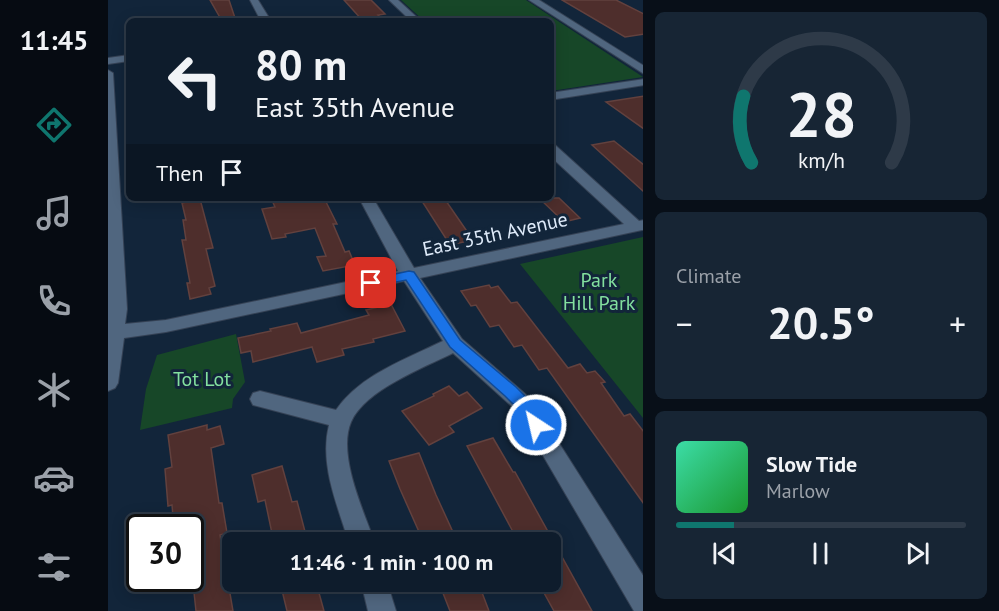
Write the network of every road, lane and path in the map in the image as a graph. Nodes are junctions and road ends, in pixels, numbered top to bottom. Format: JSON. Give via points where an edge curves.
{"nodes":[{"id":1,"x":254,"y":0,"type":"edge"},
{"id":2,"x":393,"y":0,"type":"edge"},
{"id":3,"x":533,"y":0,"type":"edge"},
{"id":4,"x":264,"y":18,"type":"edge"},
{"id":5,"x":413,"y":18,"type":"edge"},
{"id":6,"x":126,"y":58,"type":"edge"},
{"id":7,"x":108,"y":61,"type":"edge"},
{"id":8,"x":643,"y":70,"type":"edge"},
{"id":9,"x":108,"y":73,"type":"edge"},
{"id":10,"x":643,"y":82,"type":"edge"},
{"id":11,"x":554,"y":96,"type":"edge"},
{"id":12,"x":108,"y":100,"type":"edge"},
{"id":13,"x":554,"y":151,"type":"edge"},
{"id":14,"x":121,"y":161,"type":"edge"},
{"id":15,"x":368,"y":201,"type":"edge"},
{"id":16,"x":640,"y":226,"type":"edge"},
{"id":17,"x":409,"y":275,"type":"junction"},
{"id":18,"x":111,"y":332,"type":"edge"},
{"id":19,"x":455,"y":344,"type":"junction"},
{"id":20,"x":108,"y":383,"type":"edge"},
{"id":21,"x":260,"y":399,"type":"dead end"},
{"id":22,"x":341,"y":420,"type":"junction"},
{"id":23,"x":359,"y":532,"type":"edge"},
{"id":24,"x":377,"y":592,"type":"edge"},
{"id":25,"x":643,"y":600,"type":"edge"},
{"id":26,"x":382,"y":611,"type":"edge"}],
"edges":[{"from":1,"to":4,"type":"street"},
{"from":2,"to":5,"type":"street"},
{"from":3,"to":8,"type":"street"},
{"from":6,"to":7,"type":"street"},
{"from":9,"to":12,"type":"street"},
{"from":10,"to":11,"type":"street"},
{"from":12,"to":14,"type":"street"},
{"from":13,"to":16,"type":"street"},
{"from":14,"to":18,"type":"street","via":[[118,299]]},
{"from":15,"to":17,"type":"street"},
{"from":16,"to":17,"type":"street","name":"East 35th Avenue"},
{"from":17,"to":18,"type":"street","name":"East 35th Avenue","via":[[166,326]]},
{"from":17,"to":19,"type":"street"},
{"from":18,"to":20,"type":"street"},
{"from":19,"to":22,"type":"street","via":[[368,389]]},
{"from":19,"to":25,"type":"street","via":[[524,405]]},
{"from":21,"to":22,"type":"street"},
{"from":22,"to":23,"type":"street","via":[[339,465]]},
{"from":24,"to":26,"type":"street"}]}
